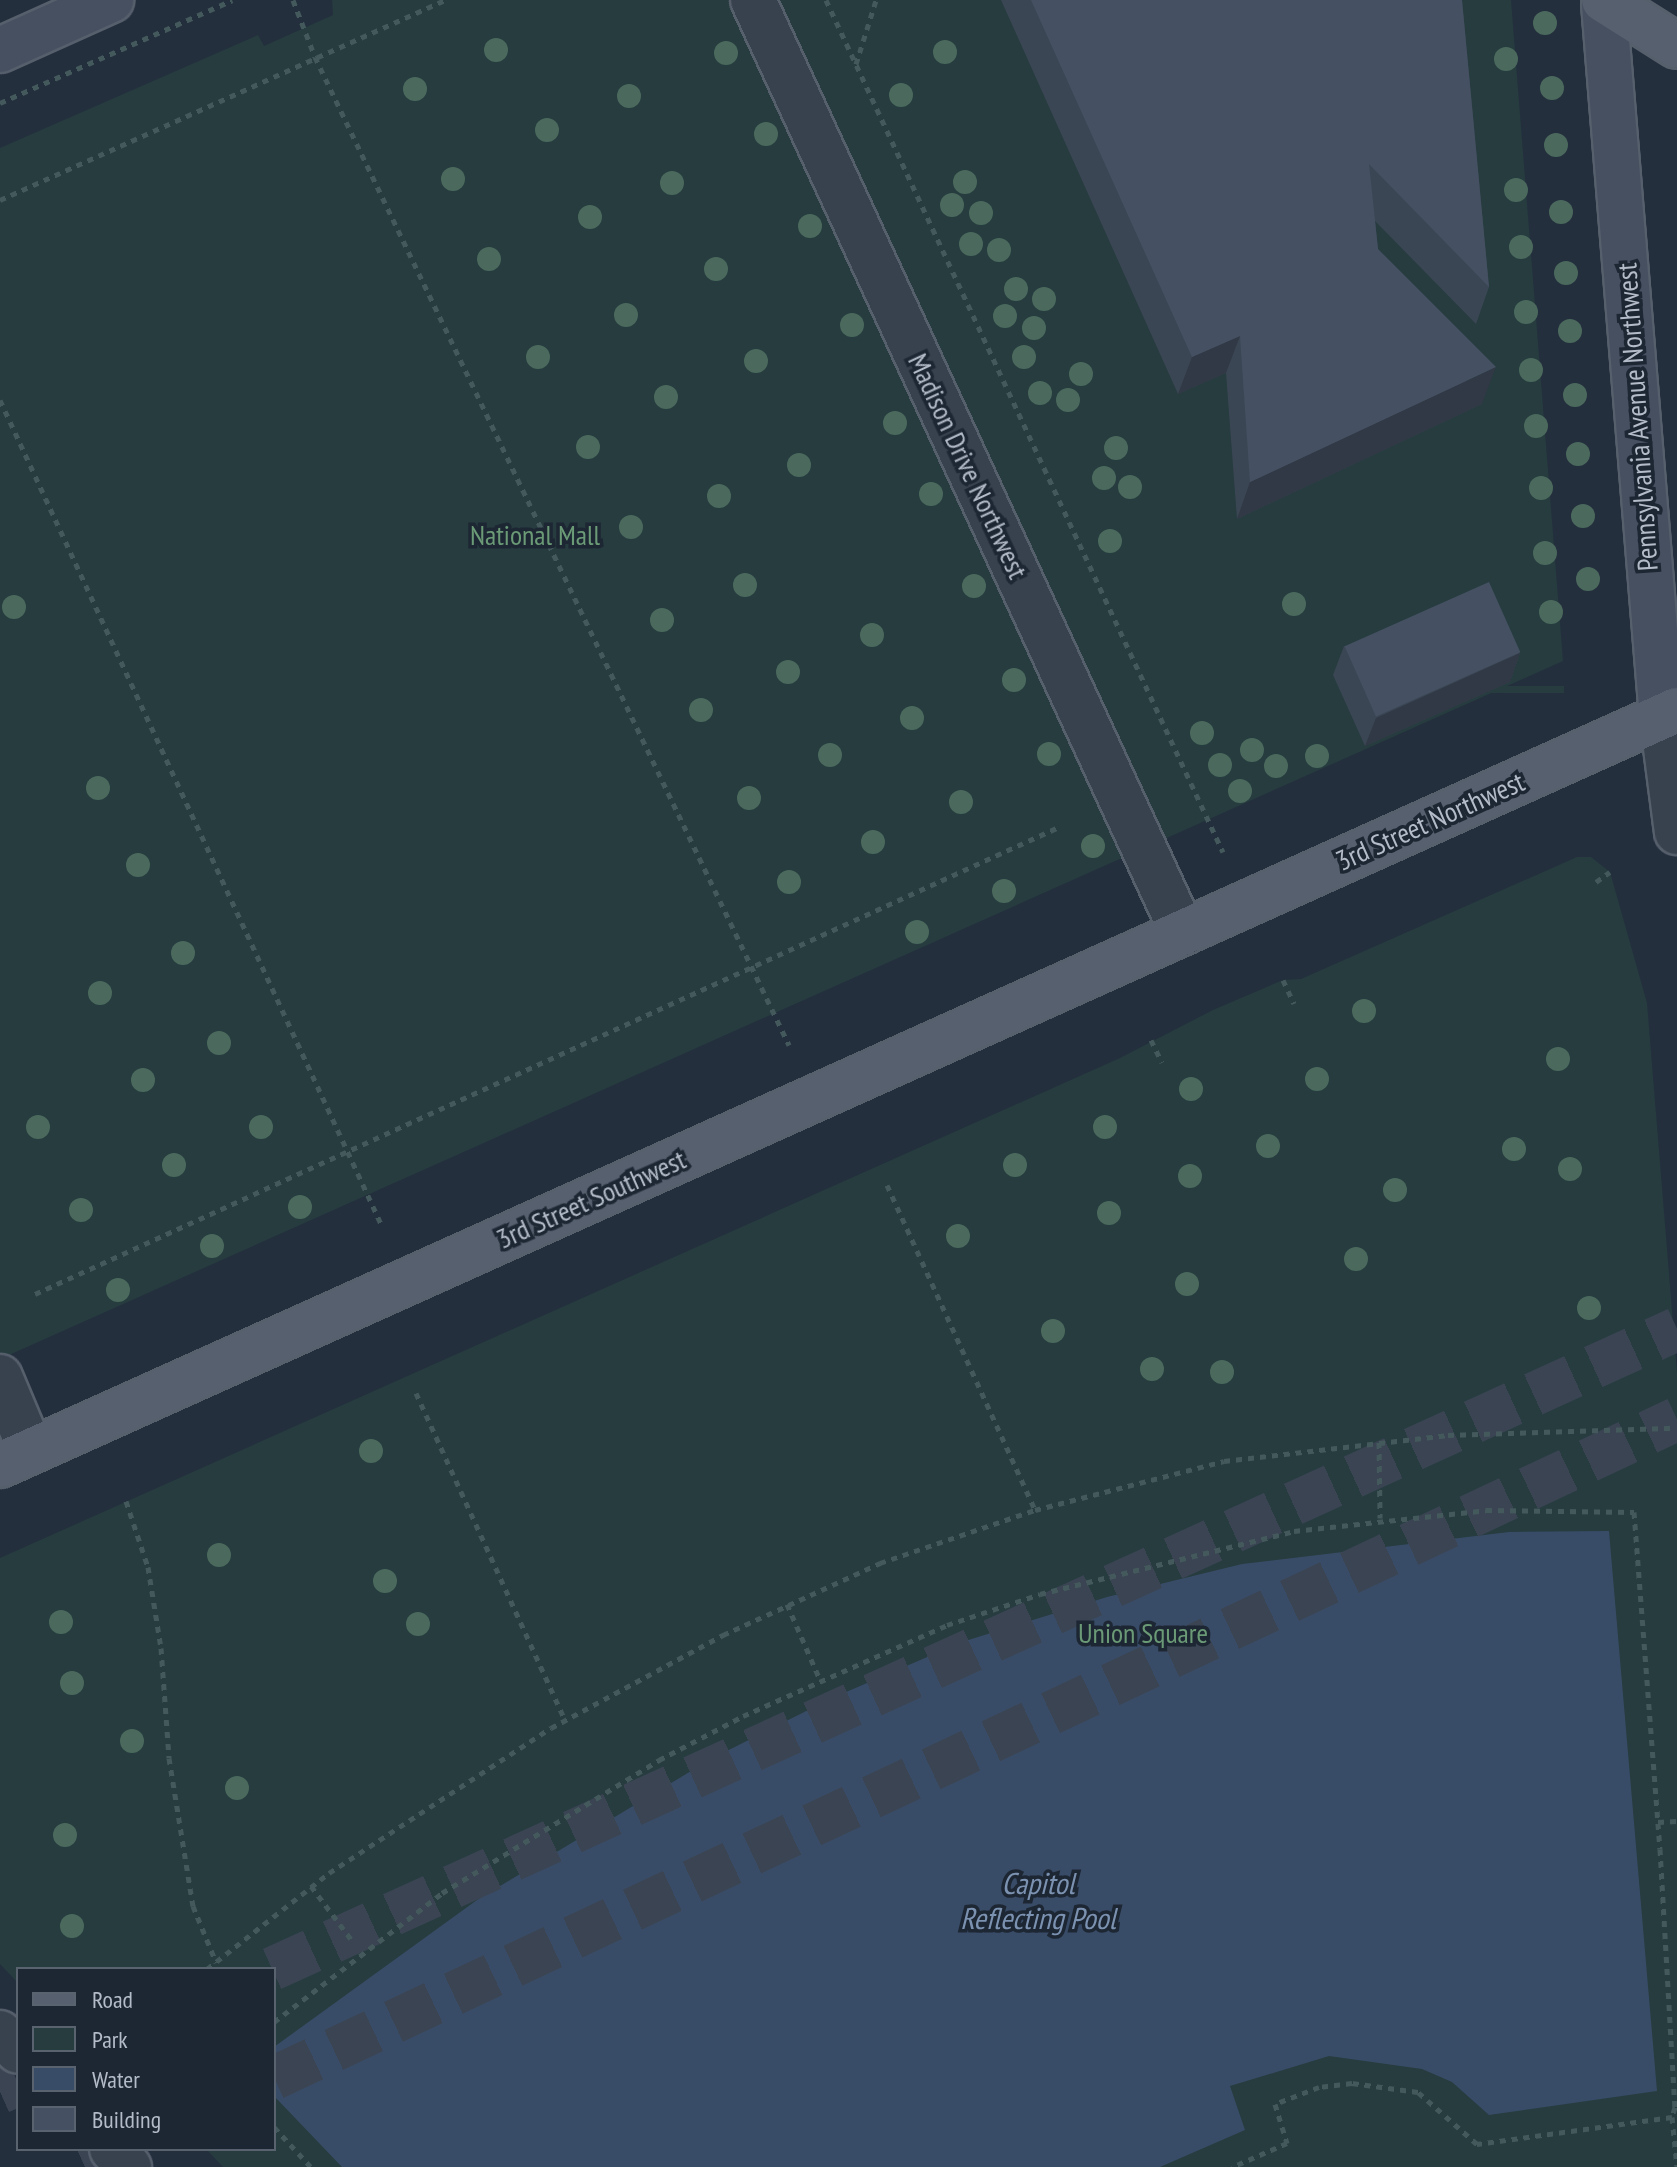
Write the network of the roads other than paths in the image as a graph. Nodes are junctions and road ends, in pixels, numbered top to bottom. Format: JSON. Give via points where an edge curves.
{"nodes":[{"id":1,"x":111,"y":0,"type":"edge"},
{"id":2,"x":753,"y":0,"type":"edge"},
{"id":3,"x":1604,"y":2,"type":"edge"},
{"id":4,"x":1677,"y":46,"type":"edge"},
{"id":5,"x":0,"y":50,"type":"edge"},
{"id":6,"x":1669,"y":714,"type":"edge"},
{"id":7,"x":1677,"y":832,"type":"edge"},
{"id":8,"x":1183,"y":933,"type":"junction"},
{"id":9,"x":0,"y":1377,"type":"edge"},
{"id":10,"x":16,"y":1458,"type":"edge"},
{"id":11,"x":0,"y":2033,"type":"edge"},
{"id":12,"x":16,"y":2049,"type":"edge"},
{"id":13,"x":114,"y":2151,"type":"edge"},
{"id":14,"x":129,"y":2167,"type":"edge"}],
"edges":[{"from":1,"to":5,"type":"main road"},
{"from":2,"to":8,"type":"street","name":"Madison Drive Northwest"},
{"from":3,"to":4,"type":"main road"},
{"from":3,"to":6,"type":"main road","name":"Pennsylvania Avenue Northwest"},
{"from":6,"to":7,"type":"street","name":"Pennsylvania Avenue Northwest"},
{"from":6,"to":8,"type":"main road","name":"3rd Street Northwest"},
{"from":8,"to":10,"type":"main road","name":"3rd Street Southwest"},
{"from":9,"to":10,"type":"street"},
{"from":11,"to":12,"type":"street"},
{"from":13,"to":14,"type":"street"}]}
